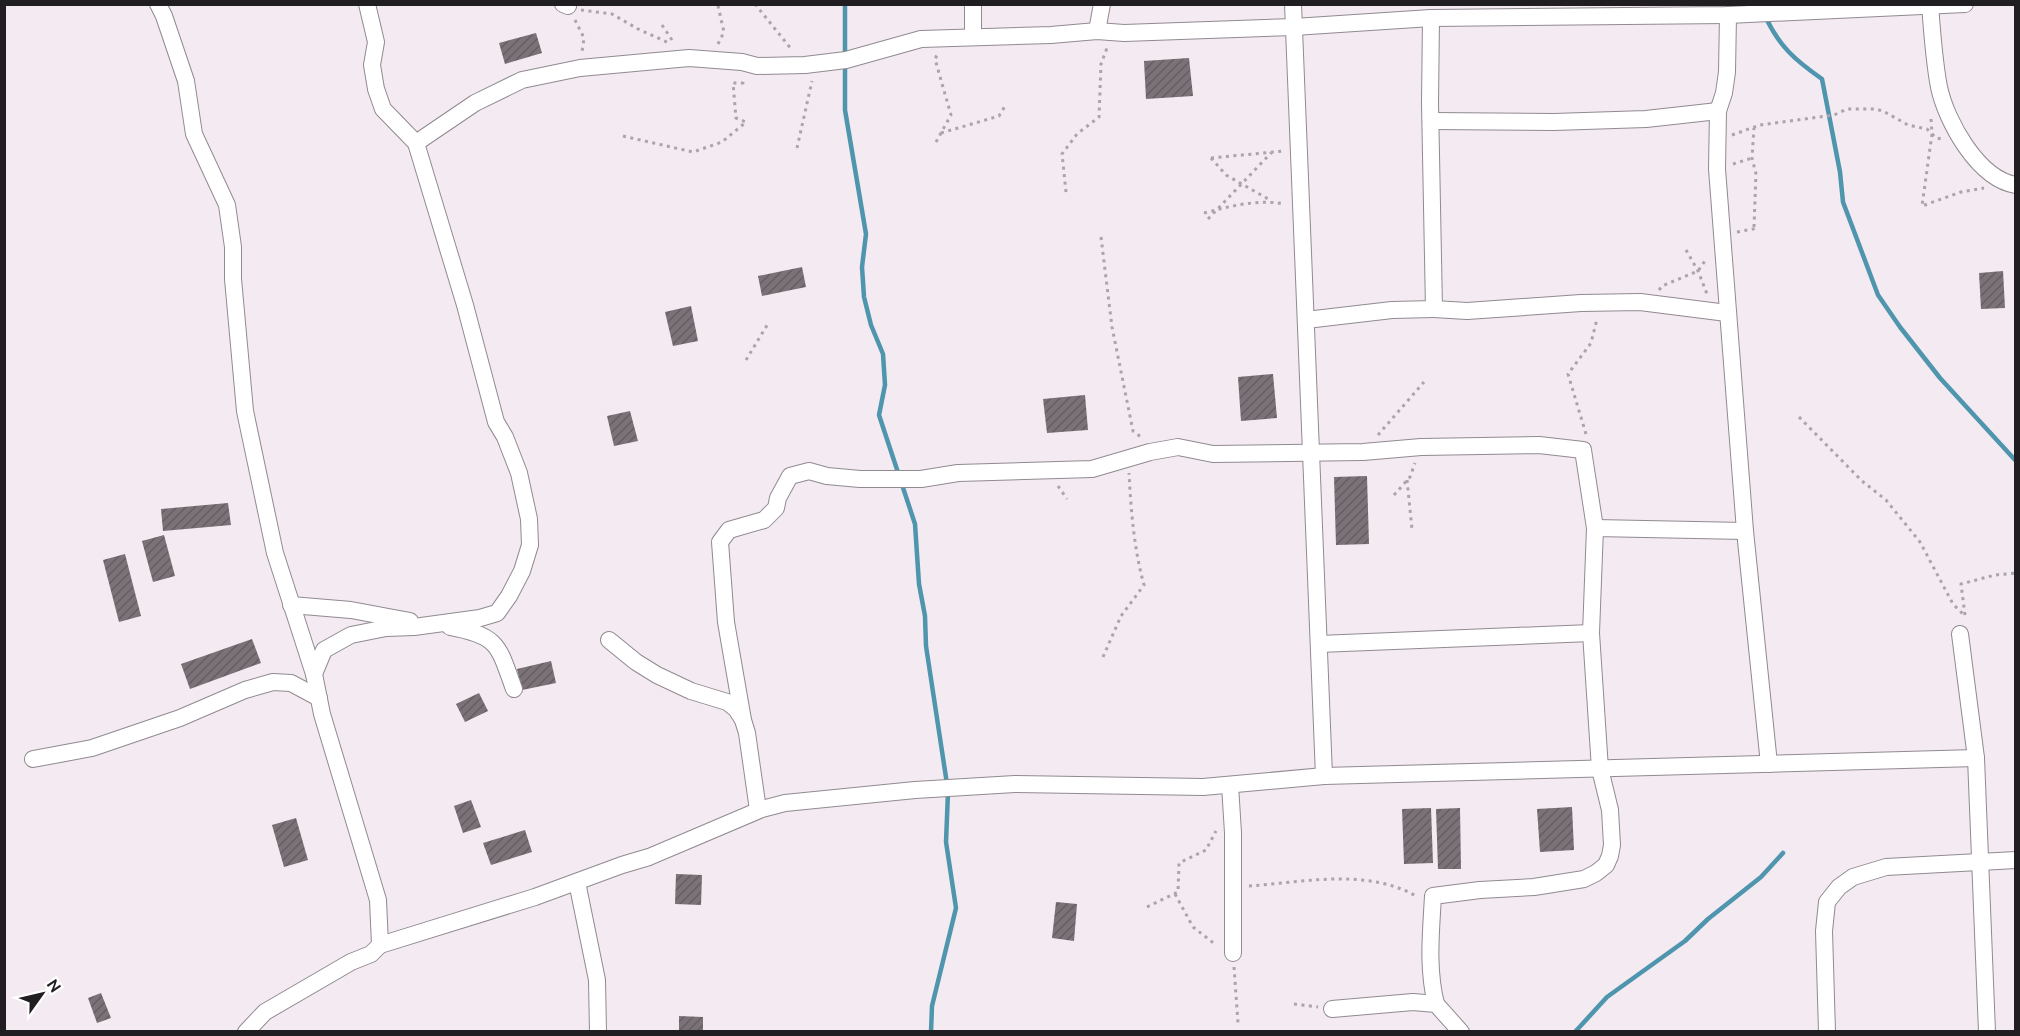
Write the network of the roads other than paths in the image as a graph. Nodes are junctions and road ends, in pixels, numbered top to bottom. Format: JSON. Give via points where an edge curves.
{"nodes":[{"id":1,"x":158,"y":4,"type":"edge"},
{"id":2,"x":367,"y":4,"type":"edge"},
{"id":3,"x":973,"y":4,"type":"edge"},
{"id":4,"x":1102,"y":4,"type":"edge"},
{"id":5,"x":1293,"y":4,"type":"edge"},
{"id":6,"x":1965,"y":4,"type":"edge"},
{"id":7,"x":1930,"y":6,"type":"edge"},
{"id":8,"x":1728,"y":15,"type":"junction"},
{"id":9,"x":1431,"y":18,"type":"junction"},
{"id":10,"x":1294,"y":27,"type":"junction"},
{"id":11,"x":1097,"y":31,"type":"junction"},
{"id":12,"x":973,"y":37,"type":"junction"},
{"id":13,"x":1718,"y":111,"type":"junction"},
{"id":14,"x":1432,"y":121,"type":"junction"},
{"id":15,"x":416,"y":143,"type":"junction"},
{"id":16,"x":2012,"y":185,"type":"edge"},
{"id":17,"x":1434,"y":309,"type":"junction"},
{"id":18,"x":1721,"y":313,"type":"junction"},
{"id":19,"x":1306,"y":320,"type":"junction"},
{"id":20,"x":1311,"y":452,"type":"junction"},
{"id":21,"x":1595,"y":528,"type":"junction"},
{"id":22,"x":1745,"y":531,"type":"junction"},
{"id":23,"x":291,"y":605,"type":"junction"},
{"id":24,"x":484,"y":617,"type":"junction"},
{"id":25,"x":436,"y":624,"type":"junction"},
{"id":26,"x":1591,"y":633,"type":"junction"},
{"id":27,"x":1960,"y":634,"type":"road end"},
{"id":28,"x":490,"y":639,"type":"junction"},
{"id":29,"x":609,"y":640,"type":"dead end"},
{"id":30,"x":1319,"y":644,"type":"junction"},
{"id":31,"x":314,"y":674,"type":"junction"},
{"id":32,"x":513,"y":689,"type":"dead end"},
{"id":33,"x":319,"y":698,"type":"junction"},
{"id":34,"x":743,"y":720,"type":"junction"},
{"id":35,"x":1976,"y":758,"type":"junction"},
{"id":36,"x":33,"y":759,"type":"dead end"},
{"id":37,"x":1768,"y":764,"type":"junction"},
{"id":38,"x":1600,"y":769,"type":"junction"},
{"id":39,"x":1324,"y":776,"type":"junction"},
{"id":40,"x":1230,"y":785,"type":"junction"},
{"id":41,"x":758,"y":810,"type":"junction"},
{"id":42,"x":2016,"y":860,"type":"edge"},
{"id":43,"x":1980,"y":863,"type":"junction"},
{"id":44,"x":577,"y":882,"type":"junction"},
{"id":45,"x":380,"y":945,"type":"junction"},
{"id":46,"x":1233,"y":953,"type":"dead end"},
{"id":47,"x":1436,"y":1004,"type":"junction"},
{"id":48,"x":1332,"y":1009,"type":"road end"},
{"id":49,"x":246,"y":1032,"type":"edge"},
{"id":50,"x":598,"y":1032,"type":"edge"},
{"id":51,"x":1461,"y":1032,"type":"edge"},
{"id":52,"x":1827,"y":1032,"type":"edge"},
{"id":53,"x":1987,"y":1032,"type":"edge"}],
"edges":[{"from":1,"to":23,"type":"street","via":[[186,81],[194,134],[227,205],[245,411],[275,553]]},
{"from":2,"to":15,"type":"street","via":[[376,42],[372,65],[383,109]]},
{"from":3,"to":12,"type":"street"},
{"from":4,"to":11,"type":"street"},
{"from":5,"to":10,"type":"street"},
{"from":6,"to":7,"type":"street"},
{"from":7,"to":8,"type":"street"},
{"from":7,"to":16,"type":"street","via":[[1940,90],[1950,119],[1985,169]]},
{"from":8,"to":9,"type":"street"},
{"from":8,"to":13,"type":"street","via":[[1727,72]]},
{"from":9,"to":10,"type":"street"},
{"from":9,"to":14,"type":"street"},
{"from":10,"to":11,"type":"street"},
{"from":10,"to":19,"type":"street"},
{"from":11,"to":12,"type":"street"},
{"from":12,"to":15,"type":"street","via":[[921,39],[846,60],[816,64],[757,66],[688,58],[580,68],[513,84],[458,113]]},
{"from":13,"to":14,"type":"street","via":[[1646,119]]},
{"from":13,"to":18,"type":"street","via":[[1717,169],[1723,234]]},
{"from":14,"to":17,"type":"street"},
{"from":15,"to":24,"type":"street","via":[[496,423],[513,454],[529,519],[530,545],[522,571],[497,613]]},
{"from":17,"to":18,"type":"street","via":[[1467,311],[1640,302]]},
{"from":17,"to":19,"type":"street"},
{"from":18,"to":22,"type":"street"},
{"from":19,"to":20,"type":"street"},
{"from":20,"to":21,"type":"street","via":[[1539,445],[1583,450]]},
{"from":20,"to":30,"type":"street"},
{"from":20,"to":34,"type":"street","via":[[1213,454],[1178,447],[1092,469],[958,473],[921,479],[860,479],[809,471],[790,476],[776,508],[764,520],[729,531],[720,542],[726,622]]},
{"from":21,"to":22,"type":"street"},
{"from":21,"to":26,"type":"street"},
{"from":22,"to":37,"type":"street"},
{"from":23,"to":25,"type":"street"},
{"from":23,"to":31,"type":"street"},
{"from":24,"to":25,"type":"street"},
{"from":24,"to":28,"type":"street"},
{"from":25,"to":28,"type":"street","via":[[470,630]]},
{"from":25,"to":31,"type":"street","via":[[351,635],[324,650]]},
{"from":26,"to":30,"type":"street"},
{"from":26,"to":38,"type":"street"},
{"from":27,"to":35,"type":"street"},
{"from":28,"to":32,"type":"street","via":[[500,652]]},
{"from":29,"to":34,"type":"street","via":[[657,675],[727,702]]},
{"from":30,"to":39,"type":"street"},
{"from":31,"to":33,"type":"street"},
{"from":33,"to":36,"type":"street","via":[[291,683],[273,682],[92,748]]},
{"from":33,"to":45,"type":"street","via":[[378,900]]},
{"from":34,"to":41,"type":"street"},
{"from":35,"to":37,"type":"street"},
{"from":35,"to":43,"type":"street"},
{"from":37,"to":38,"type":"street"},
{"from":38,"to":39,"type":"street"},
{"from":38,"to":47,"type":"street","via":[[1610,810],[1612,845],[1606,865],[1596,873],[1584,879],[1533,887],[1433,896],[1431,985]]},
{"from":39,"to":40,"type":"street"},
{"from":40,"to":41,"type":"street","via":[[984,786],[785,803]]},
{"from":40,"to":46,"type":"street"},
{"from":41,"to":44,"type":"street","via":[[720,829]]},
{"from":42,"to":43,"type":"street"},
{"from":43,"to":52,"type":"street","via":[[1886,867],[1853,877],[1839,887],[1827,902],[1824,931]]},
{"from":43,"to":53,"type":"street"},
{"from":44,"to":45,"type":"street"},
{"from":44,"to":50,"type":"street","via":[[597,980]]},
{"from":45,"to":49,"type":"street","via":[[371,954],[265,1012]]},
{"from":47,"to":48,"type":"street","via":[[1413,1002]]},
{"from":47,"to":51,"type":"street"}]}
